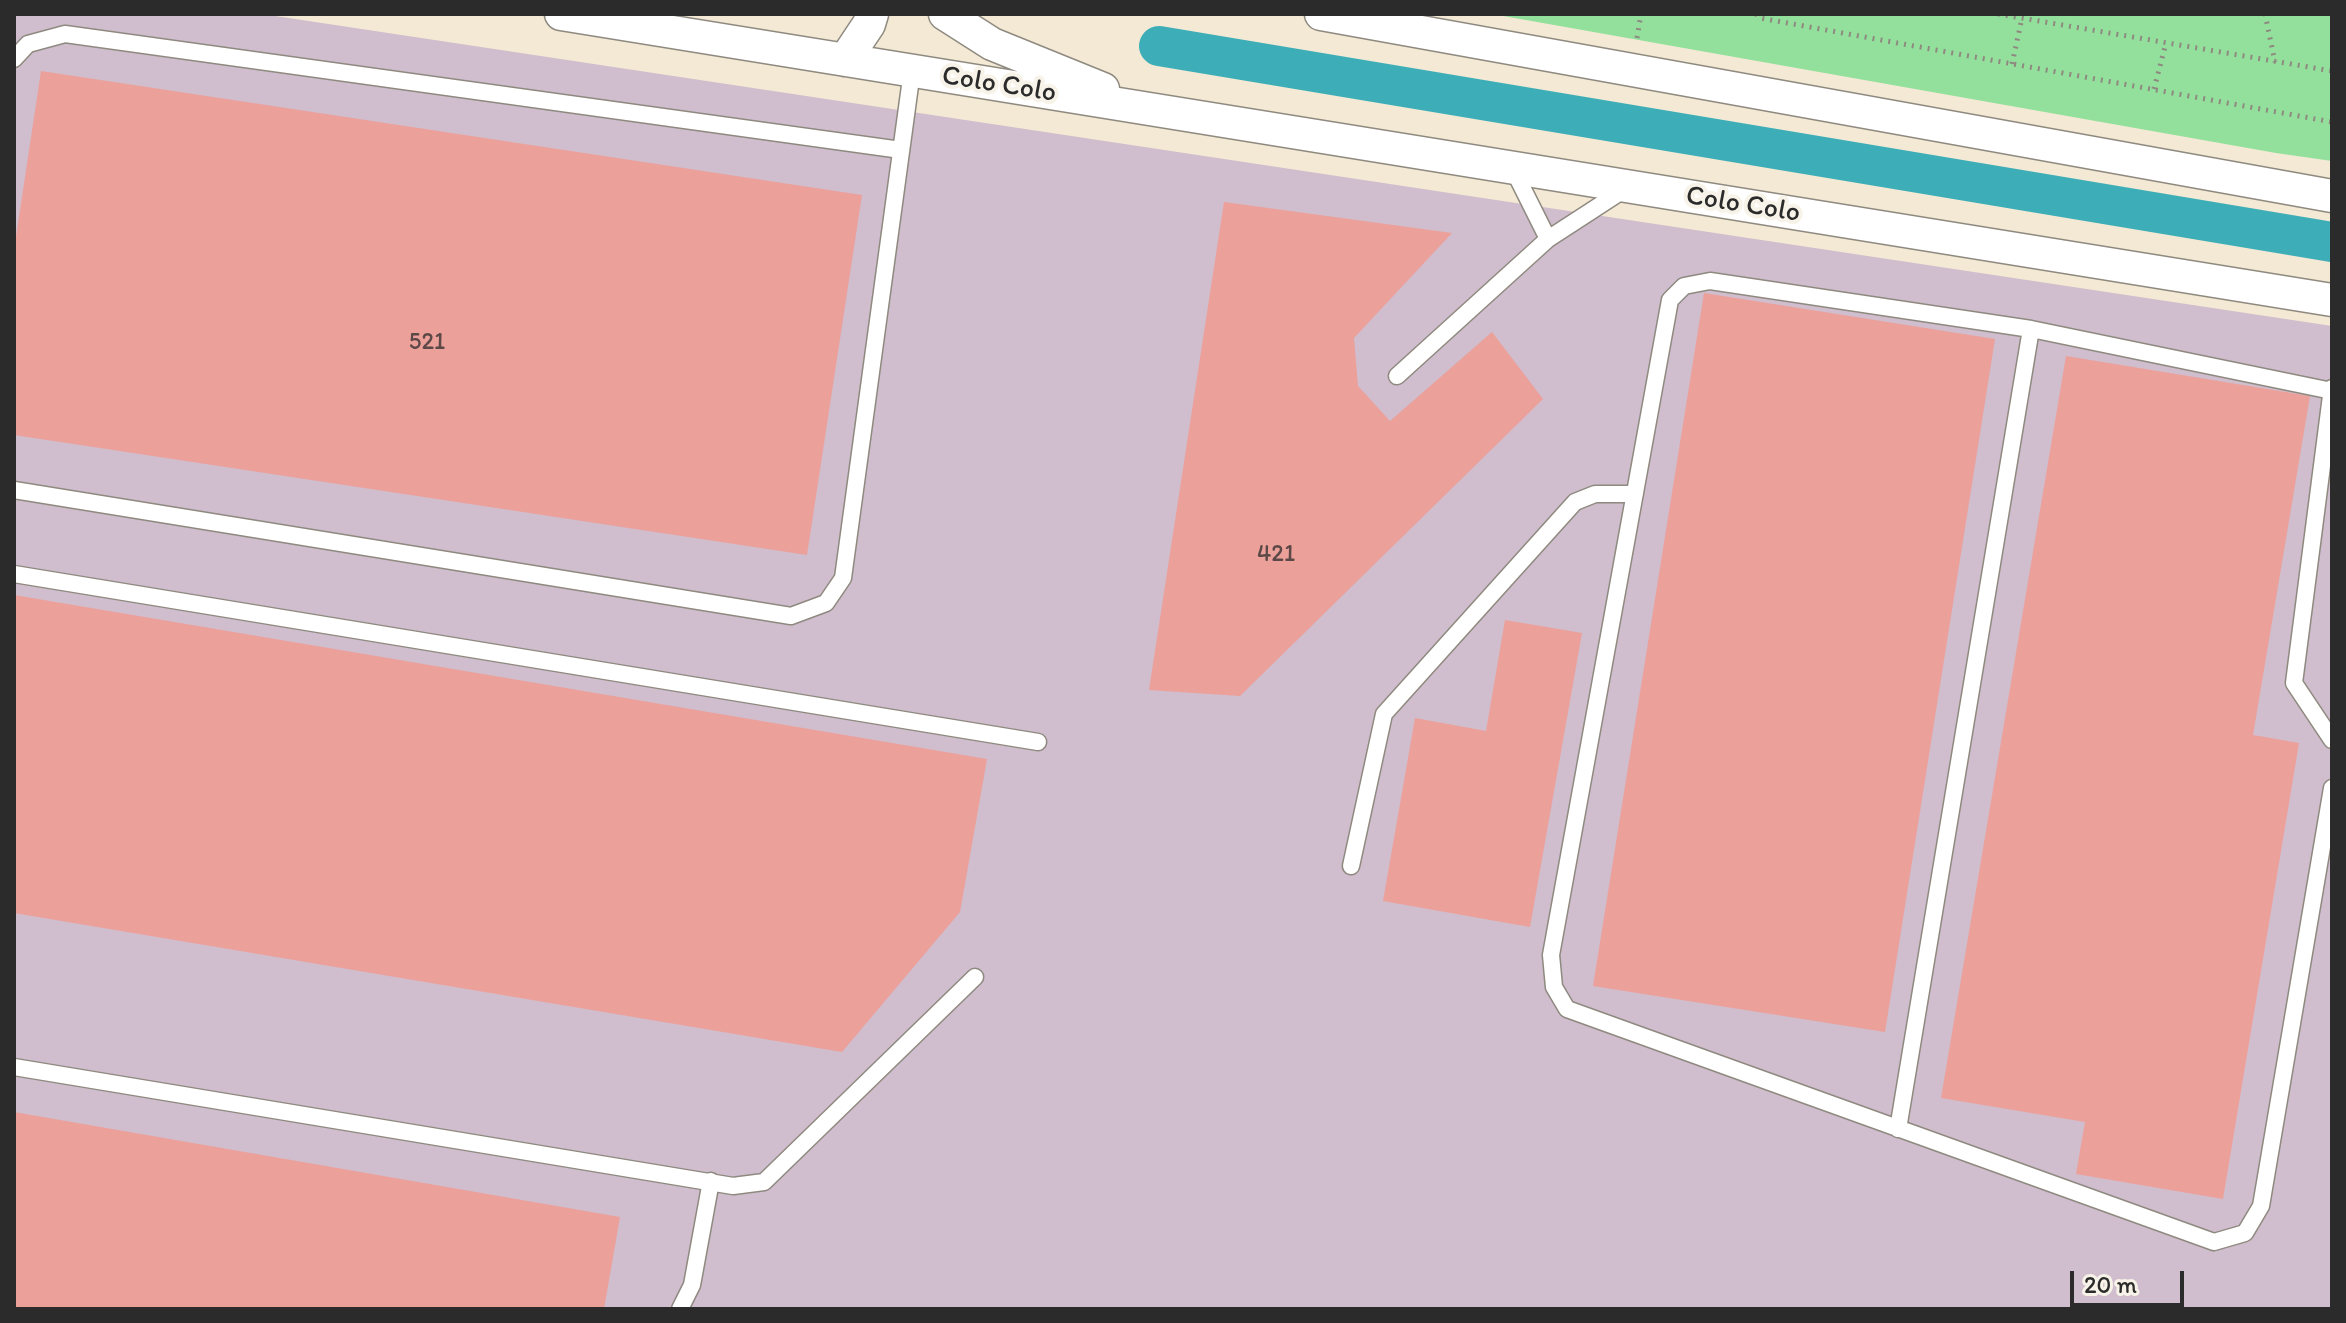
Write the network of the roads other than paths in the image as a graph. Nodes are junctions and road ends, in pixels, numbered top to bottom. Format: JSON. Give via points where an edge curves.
{"nodes":[{"id":1,"x":561,"y":14,"type":"edge"},
{"id":2,"x":872,"y":14,"type":"edge"},
{"id":3,"x":945,"y":14,"type":"edge"},
{"id":4,"x":1321,"y":14,"type":"edge"},
{"id":5,"x":14,"y":59,"type":"edge"},
{"id":6,"x":845,"y":60,"type":"junction"},
{"id":7,"x":912,"y":71,"type":"junction"},
{"id":8,"x":1154,"y":110,"type":"junction"},
{"id":9,"x":901,"y":150,"type":"junction"},
{"id":10,"x":1512,"y":167,"type":"junction"},
{"id":11,"x":1629,"y":187,"type":"junction"},
{"id":12,"x":2332,"y":196,"type":"edge"},
{"id":13,"x":1548,"y":239,"type":"junction"},
{"id":14,"x":2332,"y":300,"type":"edge"},
{"id":15,"x":2031,"y":329,"type":"junction"},
{"id":16,"x":1397,"y":376,"type":"dead end"},
{"id":17,"x":2332,"y":390,"type":"edge"},
{"id":18,"x":14,"y":490,"type":"edge"},
{"id":19,"x":1635,"y":494,"type":"junction"},
{"id":20,"x":14,"y":574,"type":"edge"},
{"id":21,"x":2332,"y":740,"type":"edge"},
{"id":22,"x":1038,"y":742,"type":"dead end"},
{"id":23,"x":2332,"y":788,"type":"edge"},
{"id":24,"x":1351,"y":866,"type":"dead end"},
{"id":25,"x":975,"y":977,"type":"dead end"},
{"id":26,"x":14,"y":1067,"type":"edge"},
{"id":27,"x":1898,"y":1129,"type":"junction"},
{"id":28,"x":711,"y":1181,"type":"junction"},
{"id":29,"x":680,"y":1309,"type":"edge"}],
"edges":[{"from":1,"to":6,"type":"street","name":"Colo Colo"},
{"from":2,"to":6,"type":"street"},
{"from":3,"to":8,"type":"street","name":"Colo Colo","via":[[992,44]]},
{"from":4,"to":12,"type":"street"},
{"from":5,"to":9,"type":"lane","via":[[28,44],[65,34]]},
{"from":6,"to":7,"type":"street","name":"Colo Colo"},
{"from":7,"to":8,"type":"street","name":"Colo Colo"},
{"from":7,"to":9,"type":"lane"},
{"from":8,"to":10,"type":"street","name":"Colo Colo"},
{"from":9,"to":18,"type":"lane","via":[[843,578],[826,603],[791,616]]},
{"from":10,"to":11,"type":"street","name":"Colo Colo"},
{"from":10,"to":13,"type":"lane"},
{"from":11,"to":13,"type":"lane"},
{"from":11,"to":14,"type":"street","name":"Colo Colo"},
{"from":13,"to":16,"type":"lane"},
{"from":15,"to":17,"type":"lane"},
{"from":15,"to":19,"type":"lane","via":[[1710,281],[1684,286],[1670,300]]},
{"from":15,"to":27,"type":"lane"},
{"from":17,"to":21,"type":"lane","via":[[2294,683]]},
{"from":19,"to":24,"type":"lane","via":[[1595,494],[1575,502],[1384,714]]},
{"from":19,"to":27,"type":"lane","via":[[1551,955],[1554,987],[1567,1009]]},
{"from":20,"to":22,"type":"lane"},
{"from":23,"to":27,"type":"lane","via":[[2261,1206],[2245,1233],[2214,1242]]},
{"from":25,"to":28,"type":"lane","via":[[764,1182],[733,1186]]},
{"from":26,"to":28,"type":"lane"},
{"from":28,"to":29,"type":"lane","via":[[692,1285]]}]}
